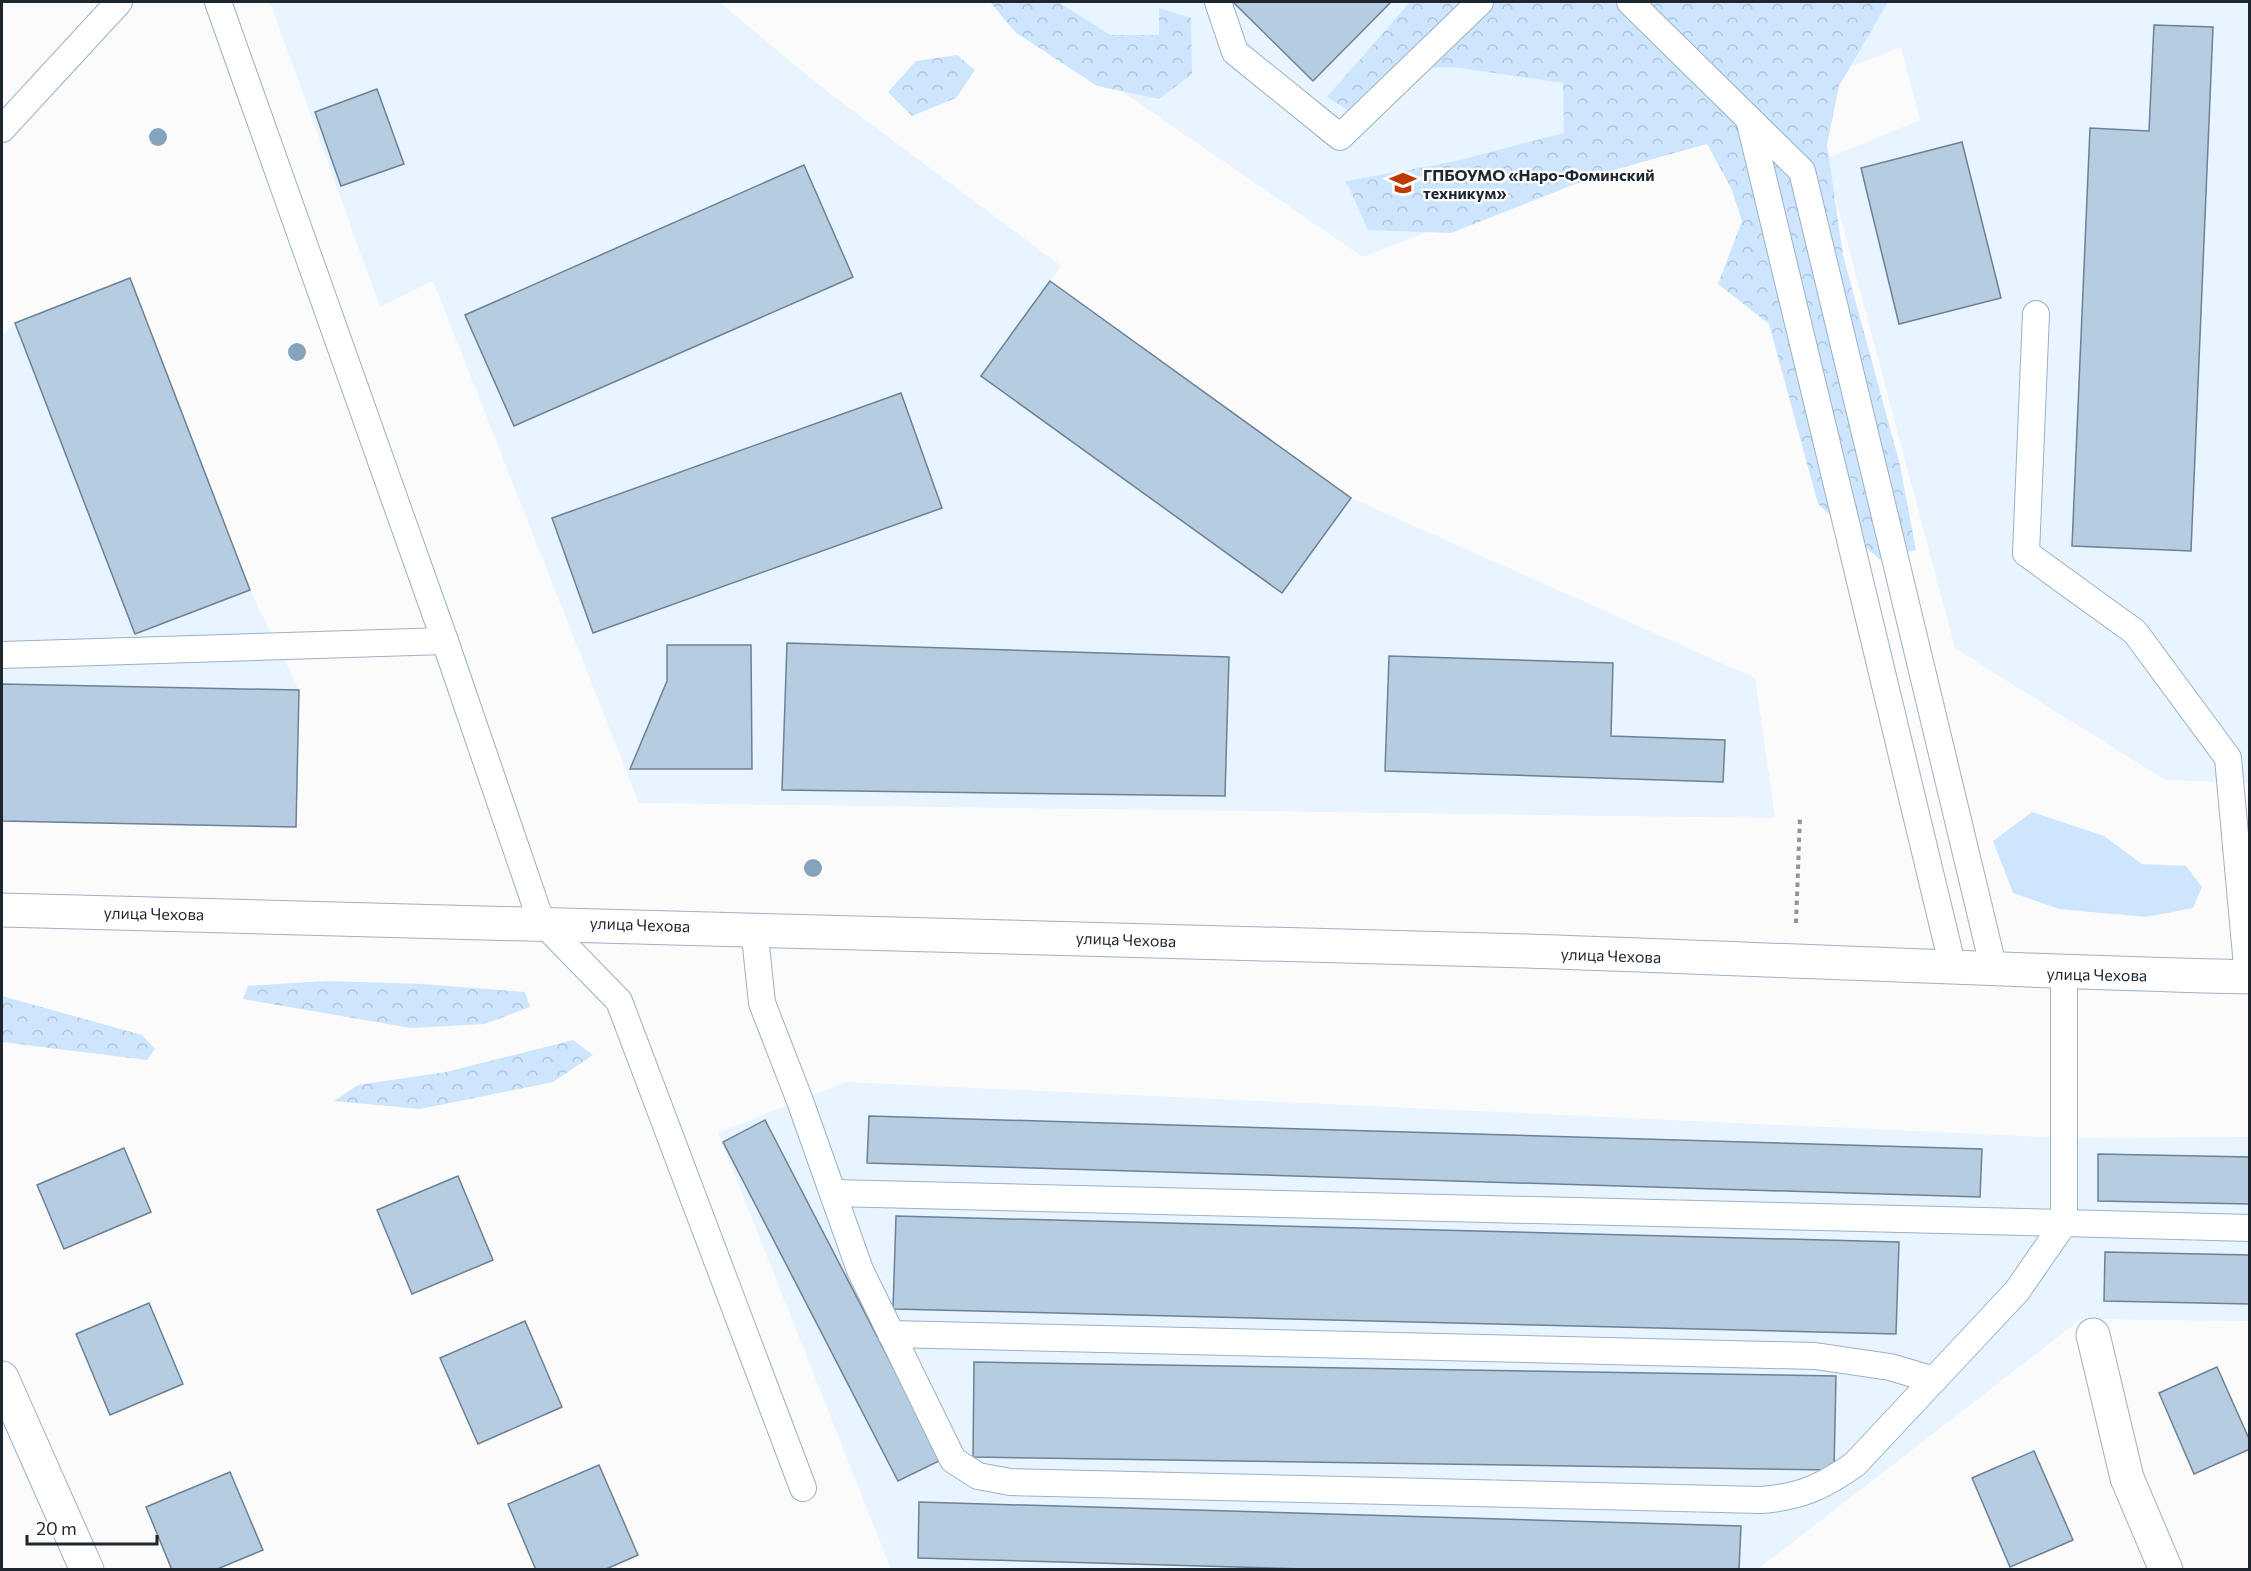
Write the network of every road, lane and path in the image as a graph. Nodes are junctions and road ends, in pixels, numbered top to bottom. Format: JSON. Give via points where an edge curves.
{"nodes":[{"id":1,"x":119,"y":2,"type":"edge"},
{"id":2,"x":218,"y":2,"type":"edge"},
{"id":3,"x":1218,"y":2,"type":"edge"},
{"id":4,"x":1480,"y":2,"type":"edge"},
{"id":5,"x":1630,"y":2,"type":"edge"},
{"id":6,"x":1749,"y":119,"type":"junction"},
{"id":7,"x":2,"y":129,"type":"edge"},
{"id":8,"x":2036,"y":314,"type":"dead end"},
{"id":9,"x":446,"y":641,"type":"junction"},
{"id":10,"x":2,"y":655,"type":"edge"},
{"id":11,"x":1800,"y":816,"type":"dead end"},
{"id":12,"x":2,"y":910,"type":"edge"},
{"id":13,"x":542,"y":921,"type":"junction"},
{"id":14,"x":754,"y":927,"type":"junction"},
{"id":15,"x":1794,"y":962,"type":"junction"},
{"id":16,"x":1953,"y":968,"type":"junction"},
{"id":17,"x":1994,"y":970,"type":"junction"},
{"id":18,"x":2064,"y":973,"type":"junction"},
{"id":19,"x":2249,"y":977,"type":"edge"},
{"id":20,"x":833,"y":1193,"type":"junction"},
{"id":21,"x":2064,"y":1223,"type":"junction"},
{"id":22,"x":2250,"y":1228,"type":"edge"},
{"id":23,"x":891,"y":1334,"type":"junction"},
{"id":24,"x":2092,"y":1335,"type":"dead end"},
{"id":25,"x":2,"y":1378,"type":"edge"},
{"id":26,"x":1934,"y":1380,"type":"junction"},
{"id":27,"x":803,"y":1488,"type":"dead end"},
{"id":28,"x":87,"y":1569,"type":"edge"},
{"id":29,"x":2166,"y":1569,"type":"edge"}],
"edges":[{"from":1,"to":7,"type":"lane"},
{"from":2,"to":9,"type":"lane"},
{"from":3,"to":4,"type":"lane","via":[[1235,52],[1340,137]]},
{"from":5,"to":6,"type":"lane"},
{"from":6,"to":16,"type":"lane"},
{"from":6,"to":17,"type":"lane","via":[[1802,171]]},
{"from":8,"to":19,"type":"lane","via":[[2026,553],[2135,632],[2228,758]]},
{"from":9,"to":10,"type":"lane"},
{"from":9,"to":13,"type":"lane"},
{"from":11,"to":15,"type":"path"},
{"from":12,"to":13,"type":"street","name":"улица Чехова"},
{"from":13,"to":14,"type":"street","name":"улица Чехова"},
{"from":13,"to":27,"type":"lane","via":[[619,1001]]},
{"from":14,"to":15,"type":"street","name":"улица Чехова"},
{"from":14,"to":20,"type":"lane","via":[[762,1003]]},
{"from":15,"to":16,"type":"street","name":"улица Чехова"},
{"from":16,"to":17,"type":"street","name":"улица Чехова"},
{"from":17,"to":18,"type":"street","name":"улица Чехова"},
{"from":18,"to":19,"type":"street","name":"улица Чехова"},
{"from":18,"to":21,"type":"lane"},
{"from":20,"to":21,"type":"lane"},
{"from":20,"to":23,"type":"lane","via":[[860,1270]]},
{"from":21,"to":22,"type":"lane"},
{"from":21,"to":26,"type":"lane","via":[[2016,1291]]},
{"from":23,"to":26,"type":"lane","via":[[1815,1356],[1890,1367]]},
{"from":23,"to":26,"type":"lane","via":[[953,1460],[978,1476],[1010,1482],[1793,1498],[1831,1482],[1855,1464]]},
{"from":24,"to":29,"type":"street","via":[[2127,1478]]},
{"from":25,"to":28,"type":"street"}]}
